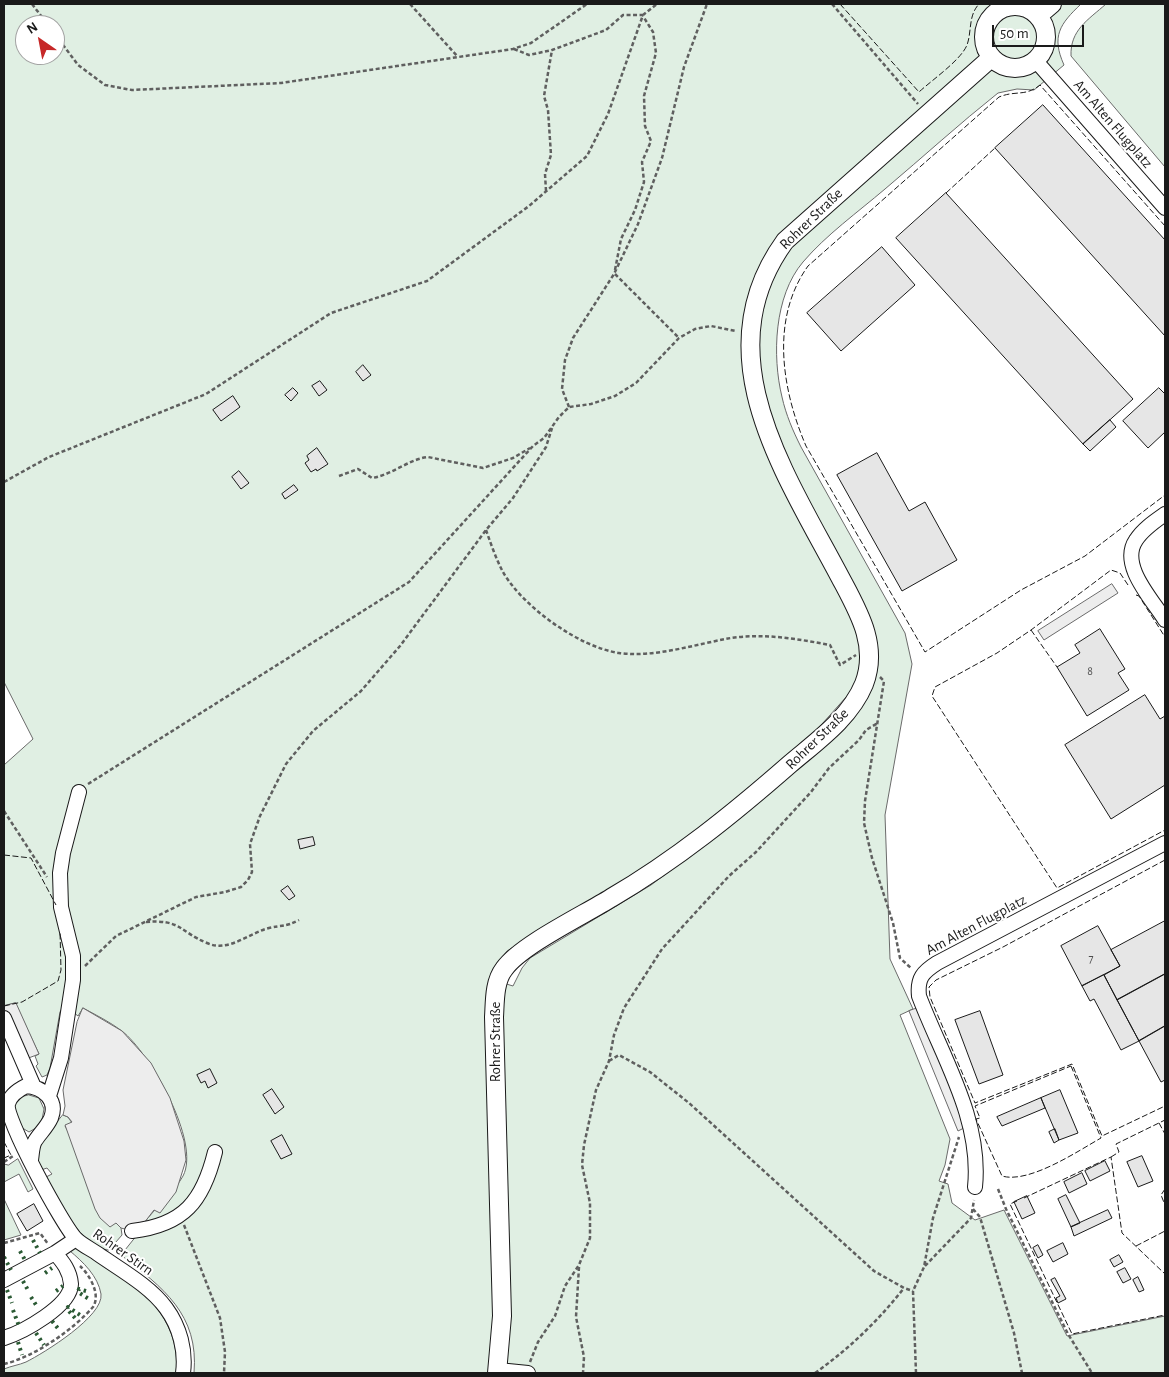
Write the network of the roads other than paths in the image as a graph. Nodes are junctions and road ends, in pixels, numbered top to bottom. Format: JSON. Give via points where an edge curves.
{"nodes":[{"id":1,"x":1052,"y":4,"type":"edge"},
{"id":2,"x":1038,"y":16,"type":"junction"},
{"id":3,"x":991,"y":58,"type":"junction"},
{"id":4,"x":1036,"y":61,"type":"junction"},
{"id":5,"x":1165,"y":208,"type":"edge"},
{"id":6,"x":1165,"y":514,"type":"edge"},
{"id":7,"x":1165,"y":620,"type":"edge"},
{"id":8,"x":79,"y":792,"type":"road end"},
{"id":9,"x":1165,"y":843,"type":"edge"},
{"id":10,"x":4,"y":1018,"type":"edge"},
{"id":11,"x":34,"y":1087,"type":"junction"},
{"id":12,"x":49,"y":1096,"type":"junction"},
{"id":13,"x":215,"y":1152,"type":"dead end"},
{"id":14,"x":31,"y":1160,"type":"junction"},
{"id":15,"x":975,"y":1187,"type":"road end"},
{"id":16,"x":132,"y":1231,"type":"dead end"},
{"id":17,"x":76,"y":1239,"type":"junction"},
{"id":18,"x":55,"y":1253,"type":"junction"},
{"id":19,"x":4,"y":1280,"type":"edge"},
{"id":20,"x":4,"y":1338,"type":"edge"},
{"id":21,"x":497,"y":1371,"type":"edge"},
{"id":22,"x":183,"y":1373,"type":"edge"},
{"id":23,"x":528,"y":1373,"type":"edge"}],
"edges":[{"from":1,"to":2,"type":"main road"},
{"from":2,"to":3,"type":"main road","via":[[1030,9],[1015,6],[1004,7],[992,16],[986,23],[983,37]]},
{"from":2,"to":4,"type":"main road","via":[[1044,26],[1046,43]]},
{"from":3,"to":4,"type":"main road","via":[[1010,68],[1024,68]]},
{"from":3,"to":21,"type":"main road","name":"Rohrer Straße","via":[[785,241],[769,263],[758,291],[751,333],[754,391],[766,430],[794,493],[864,624],[869,650],[868,668],[859,695],[841,718],[689,848],[635,885],[519,954],[502,970],[495,992],[494,1017],[502,1316]]},
{"from":4,"to":5,"type":"street","name":"Am Alten Flugplatz"},
{"from":6,"to":7,"type":"street","via":[[1134,541],[1131,557],[1135,574]]},
{"from":8,"to":12,"type":"street","via":[[62,853],[60,893],[73,956],[73,980],[61,1058]]},
{"from":9,"to":15,"type":"street","name":"Am Alten Flugplatz","via":[[937,963],[920,977],[919,996],[972,1130],[977,1169]]},
{"from":10,"to":11,"type":"street"},
{"from":11,"to":12,"type":"street"},
{"from":11,"to":14,"type":"street","name":"Rohrer Stirn","via":[[18,1090],[8,1104],[10,1118]]},
{"from":12,"to":14,"type":"street","via":[[52,1116],[34,1142]]},
{"from":13,"to":16,"type":"street","via":[[209,1175],[193,1203],[162,1225]]},
{"from":14,"to":17,"type":"street","name":"Rohrer Stirn","via":[[56,1209]]},
{"from":17,"to":18,"type":"street"},
{"from":17,"to":22,"type":"street","name":"Rohrer Stirn","via":[[149,1291],[167,1309],[182,1345]]},
{"from":18,"to":19,"type":"street"},
{"from":18,"to":20,"type":"street","via":[[70,1275],[69,1293],[32,1325]]},
{"from":21,"to":23,"type":"street"}]}
